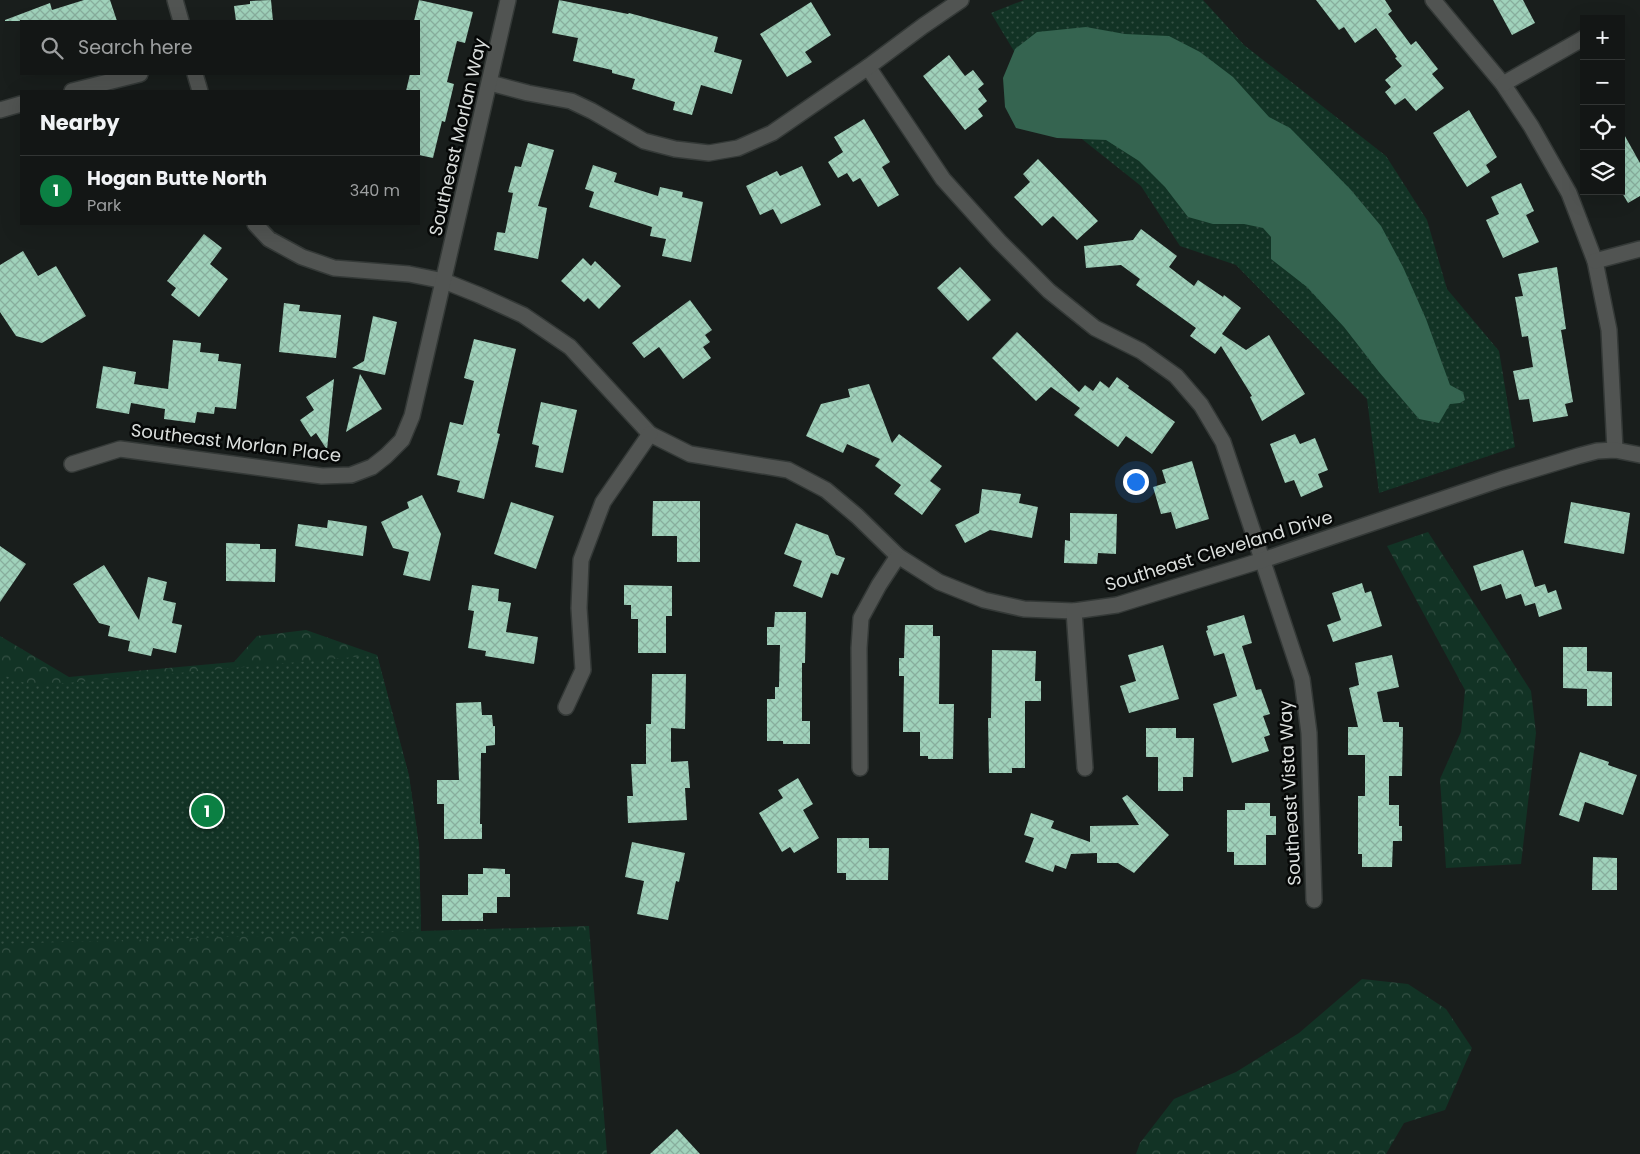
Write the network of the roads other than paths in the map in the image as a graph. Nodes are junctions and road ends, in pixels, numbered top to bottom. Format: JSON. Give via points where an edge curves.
{"nodes":[{"id":1,"x":175,"y":0,"type":"edge"},
{"id":2,"x":508,"y":0,"type":"edge"},
{"id":3,"x":962,"y":0,"type":"edge"},
{"id":4,"x":1433,"y":0,"type":"edge"},
{"id":5,"x":181,"y":20,"type":"edge"},
{"id":6,"x":1580,"y":40,"type":"edge"},
{"id":7,"x":868,"y":67,"type":"junction"},
{"id":8,"x":136,"y":75,"type":"edge"},
{"id":9,"x":195,"y":75,"type":"edge"},
{"id":10,"x":490,"y":82,"type":"junction"},
{"id":11,"x":1503,"y":84,"type":"junction"},
{"id":12,"x":76,"y":90,"type":"edge"},
{"id":13,"x":200,"y":90,"type":"edge"},
{"id":14,"x":20,"y":104,"type":"edge"},
{"id":15,"x":0,"y":110,"type":"edge"},
{"id":16,"x":257,"y":225,"type":"edge"},
{"id":17,"x":1640,"y":248,"type":"edge"},
{"id":18,"x":1595,"y":261,"type":"junction"},
{"id":19,"x":444,"y":282,"type":"junction"},
{"id":20,"x":650,"y":434,"type":"junction"},
{"id":21,"x":1615,"y":450,"type":"junction"},
{"id":22,"x":1640,"y":455,"type":"edge"},
{"id":23,"x":72,"y":464,"type":"dead end"},
{"id":24,"x":898,"y":556,"type":"junction"},
{"id":25,"x":1263,"y":560,"type":"junction"},
{"id":26,"x":1074,"y":611,"type":"junction"},
{"id":27,"x":566,"y":707,"type":"dead end"},
{"id":28,"x":860,"y":768,"type":"dead end"},
{"id":29,"x":1085,"y":768,"type":"dead end"},
{"id":30,"x":1314,"y":900,"type":"dead end"}],
"edges":[{"from":1,"to":5,"type":"street"},
{"from":2,"to":10,"type":"street","name":"Southeast Morlan Way"},
{"from":3,"to":7,"type":"street"},
{"from":4,"to":11,"type":"street"},
{"from":6,"to":11,"type":"street"},
{"from":7,"to":10,"type":"street","via":[[772,132],[738,148],[709,153],[644,141],[571,101]]},
{"from":7,"to":25,"type":"street","name":"Southeast Vista Way","via":[[943,179],[1006,248],[1049,291],[1095,328],[1141,352],[1176,376],[1201,405],[1223,442]]},
{"from":8,"to":12,"type":"street"},
{"from":9,"to":13,"type":"street"},
{"from":10,"to":19,"type":"street","name":"Southeast Morlan Way"},
{"from":11,"to":18,"type":"street","via":[[1569,193]]},
{"from":14,"to":15,"type":"street"},
{"from":16,"to":19,"type":"street","name":"Southeast Cleveland Drive","via":[[269,238],[302,257],[334,268],[409,274]]},
{"from":17,"to":18,"type":"street"},
{"from":18,"to":21,"type":"street","via":[[1609,330]]},
{"from":19,"to":20,"type":"street","name":"Southeast Cleveland Drive","via":[[523,315],[570,347]]},
{"from":19,"to":23,"type":"street","name":"Southeast Morlan Place","via":[[412,416],[402,440],[372,467],[351,475],[322,476],[120,448]]},
{"from":20,"to":24,"type":"street","name":"Southeast Cleveland Drive","via":[[690,454],[788,470],[826,490]]},
{"from":20,"to":27,"type":"street","via":[[603,502],[581,560],[579,608],[583,670]]},
{"from":21,"to":22,"type":"street","name":"Southeast Cleveland Drive"},
{"from":21,"to":25,"type":"street","name":"Southeast Cleveland Drive","via":[[1597,451],[1502,479]]},
{"from":24,"to":26,"type":"street","name":"Southeast Cleveland Drive","via":[[940,582],[984,600],[1024,609]]},
{"from":24,"to":28,"type":"street","via":[[861,618]]},
{"from":25,"to":26,"type":"street","name":"Southeast Cleveland Drive","via":[[1118,605]]},
{"from":25,"to":30,"type":"street","name":"Southeast Vista Way","via":[[1302,679],[1307,708]]},
{"from":26,"to":29,"type":"street"}]}
